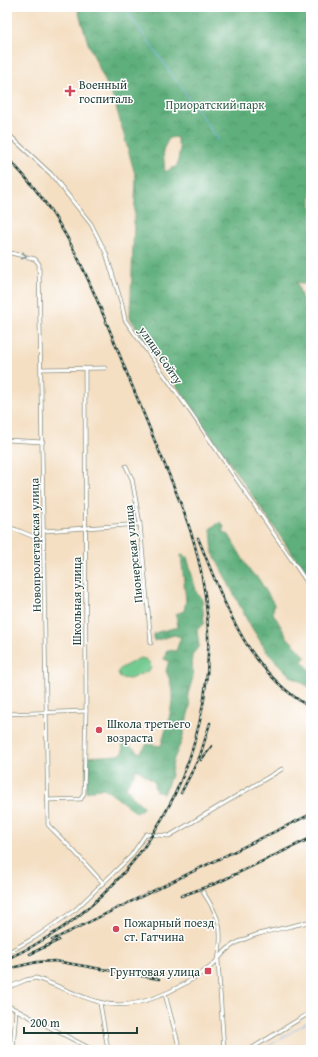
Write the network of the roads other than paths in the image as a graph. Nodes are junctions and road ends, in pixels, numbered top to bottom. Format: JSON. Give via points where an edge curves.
{"nodes":[{"id":1,"x":7,"y":133,"type":"edge"},
{"id":2,"x":7,"y":252,"type":"edge"},
{"id":3,"x":105,"y":368,"type":"dead end"},
{"id":4,"x":42,"y":369,"type":"junction"},
{"id":5,"x":85,"y":369,"type":"junction"},
{"id":6,"x":7,"y":440,"type":"edge"},
{"id":7,"x":43,"y":442,"type":"junction"},
{"id":8,"x":126,"y":466,"type":"dead end"},
{"id":9,"x":140,"y":524,"type":"junction"},
{"id":10,"x":7,"y":527,"type":"edge"},
{"id":11,"x":85,"y":528,"type":"junction"},
{"id":12,"x":44,"y":531,"type":"junction"},
{"id":13,"x":44,"y":541,"type":"junction"},
{"id":14,"x":311,"y":588,"type":"edge"},
{"id":15,"x":151,"y":643,"type":"dead end"},
{"id":16,"x":7,"y":699,"type":"edge"},
{"id":17,"x":86,"y":711,"type":"junction"},
{"id":18,"x":46,"y":713,"type":"junction"},
{"id":19,"x":7,"y":714,"type":"edge"},
{"id":20,"x":282,"y":769,"type":"dead end"},
{"id":21,"x":47,"y":800,"type":"junction"},
{"id":22,"x":103,"y":883,"type":"junction"},
{"id":23,"x":202,"y":892,"type":"dead end"},
{"id":24,"x":311,"y":921,"type":"edge"},
{"id":25,"x":7,"y":952,"type":"edge"},
{"id":26,"x":218,"y":961,"type":"junction"},
{"id":27,"x":7,"y":988,"type":"edge"},
{"id":28,"x":165,"y":994,"type":"junction"},
{"id":29,"x":100,"y":1003,"type":"junction"},
{"id":30,"x":7,"y":1005,"type":"edge"},
{"id":31,"x":16,"y":1010,"type":"junction"},
{"id":32,"x":311,"y":1012,"type":"edge"},
{"id":33,"x":13,"y":1050,"type":"edge"},
{"id":34,"x":93,"y":1050,"type":"edge"},
{"id":35,"x":108,"y":1050,"type":"edge"},
{"id":36,"x":180,"y":1050,"type":"edge"},
{"id":37,"x":224,"y":1050,"type":"edge"},
{"id":38,"x":249,"y":1050,"type":"edge"}],
"edges":[{"from":1,"to":14,"type":"street","name":"улица Сойту","via":[[51,174],[91,224],[106,253],[125,320]]},
{"from":2,"to":4,"type":"street","name":"Новопролетарская улица","one_way":true,"via":[[35,258],[39,264]]},
{"from":3,"to":5,"type":"street"},
{"from":4,"to":5,"type":"street"},
{"from":4,"to":7,"type":"street","name":"Новопролетарская улица"},
{"from":5,"to":11,"type":"street","name":"Школьная улица"},
{"from":6,"to":7,"type":"street"},
{"from":7,"to":12,"type":"street","name":"Новопролетарская улица"},
{"from":8,"to":9,"type":"street","name":"Пионерская улица","via":[[132,478]]},
{"from":9,"to":11,"type":"street"},
{"from":9,"to":15,"type":"street","name":"Пионерская улица"},
{"from":10,"to":13,"type":"street"},
{"from":11,"to":12,"type":"street"},
{"from":11,"to":17,"type":"street","name":"Школьная улица"},
{"from":12,"to":13,"type":"street","name":"Новопролетарская улица"},
{"from":13,"to":18,"type":"street","name":"Новопролетарская улица"},
{"from":16,"to":19,"type":"street"},
{"from":17,"to":18,"type":"street"},
{"from":17,"to":21,"type":"street","name":"Школьная улица","via":[[84,793],[81,799]]},
{"from":18,"to":19,"type":"street"},
{"from":18,"to":21,"type":"street","name":"Новопролетарская улица"},
{"from":20,"to":22,"type":"street","via":[[169,836],[146,834],[131,856]]},
{"from":21,"to":22,"type":"street","name":"Новопролетарская улица","via":[[48,825]]},
{"from":22,"to":25,"type":"street","via":[[85,902],[62,920]]},
{"from":23,"to":26,"type":"street","via":[[216,912],[220,926]]},
{"from":24,"to":26,"type":"street","via":[[248,937],[223,953]]},
{"from":26,"to":28,"type":"street"},
{"from":26,"to":37,"type":"street"},
{"from":27,"to":29,"type":"street","via":[[36,978]]},
{"from":28,"to":29,"type":"street","via":[[148,1001]]},
{"from":28,"to":36,"type":"street"},
{"from":29,"to":35,"type":"street"},
{"from":30,"to":31,"type":"street"},
{"from":31,"to":33,"type":"street"},
{"from":31,"to":34,"type":"street"},
{"from":32,"to":38,"type":"street"}]}
